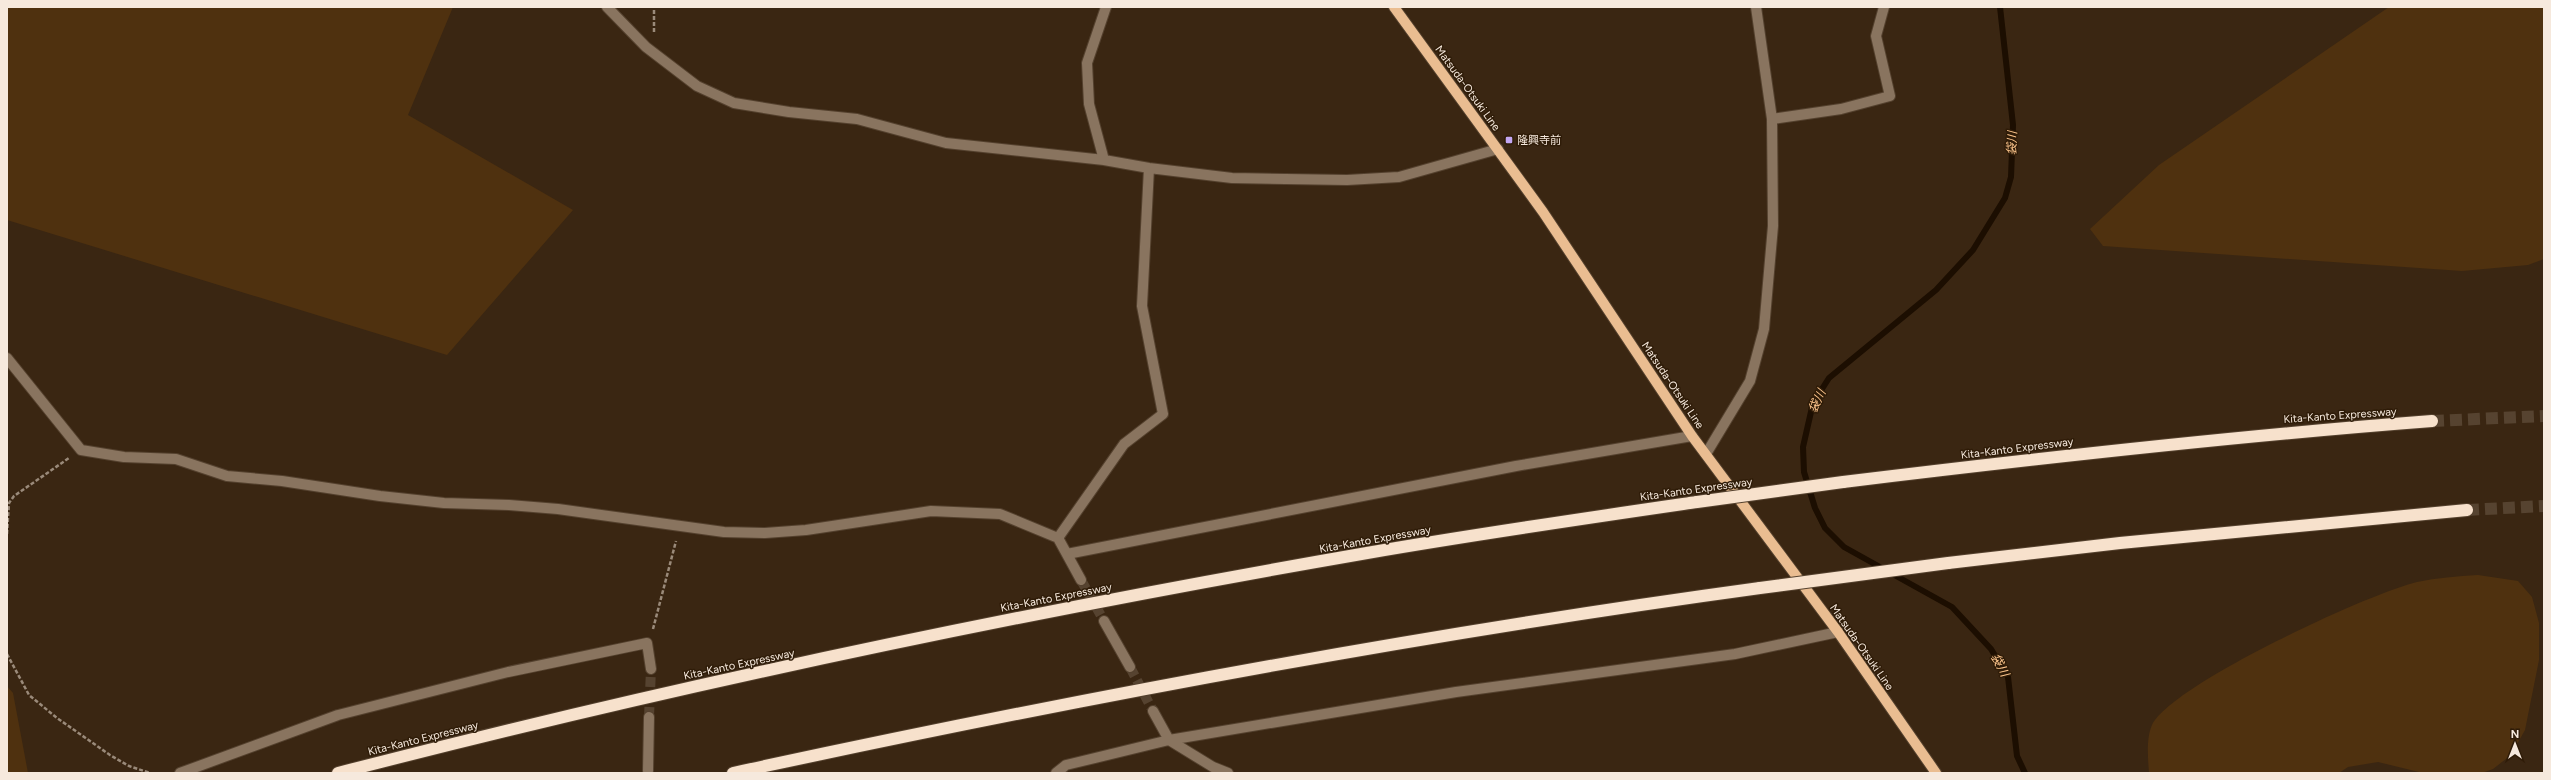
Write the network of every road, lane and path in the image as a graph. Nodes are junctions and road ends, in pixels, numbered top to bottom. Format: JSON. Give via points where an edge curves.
{"nodes":[{"id":1,"x":607,"y":7,"type":"edge"},
{"id":2,"x":654,"y":7,"type":"edge"},
{"id":3,"x":1106,"y":7,"type":"edge"},
{"id":4,"x":1394,"y":7,"type":"edge"},
{"id":5,"x":1756,"y":7,"type":"edge"},
{"id":6,"x":1884,"y":7,"type":"edge"},
{"id":7,"x":652,"y":52,"type":"junction"},
{"id":8,"x":1772,"y":119,"type":"junction"},
{"id":9,"x":1498,"y":149,"type":"junction"},
{"id":10,"x":1104,"y":160,"type":"junction"},
{"id":11,"x":1149,"y":168,"type":"junction"},
{"id":12,"x":7,"y":358,"type":"edge"},
{"id":13,"x":2432,"y":422,"type":"tunnel mouth"},
{"id":14,"x":1692,"y":436,"type":"junction"},
{"id":15,"x":81,"y":450,"type":"junction"},
{"id":16,"x":1706,"y":454,"type":"junction"},
{"id":17,"x":2467,"y":510,"type":"tunnel mouth"},
{"id":18,"x":680,"y":525,"type":"junction"},
{"id":19,"x":7,"y":534,"type":"edge"},
{"id":20,"x":1058,"y":538,"type":"junction"},
{"id":21,"x":1067,"y":554,"type":"junction"},
{"id":22,"x":1081,"y":580,"type":"tunnel mouth"},
{"id":23,"x":1104,"y":621,"type":"tunnel mouth"},
{"id":24,"x":1838,"y":632,"type":"junction"},
{"id":25,"x":647,"y":643,"type":"junction"},
{"id":26,"x":7,"y":654,"type":"edge"},
{"id":27,"x":1130,"y":667,"type":"tunnel mouth"},
{"id":28,"x":651,"y":669,"type":"tunnel mouth"},
{"id":29,"x":1153,"y":711,"type":"tunnel mouth"},
{"id":30,"x":649,"y":717,"type":"tunnel mouth"},
{"id":31,"x":1169,"y":740,"type":"junction"},
{"id":32,"x":648,"y":771,"type":"dead end"},
{"id":33,"x":150,"y":773,"type":"edge"},
{"id":34,"x":180,"y":773,"type":"edge"},
{"id":35,"x":338,"y":773,"type":"edge"},
{"id":36,"x":733,"y":773,"type":"edge"},
{"id":37,"x":1056,"y":773,"type":"edge"},
{"id":38,"x":1228,"y":773,"type":"edge"},
{"id":39,"x":1936,"y":773,"type":"edge"}],
"edges":[{"from":1,"to":7,"type":"street"},
{"from":2,"to":7,"type":"path"},
{"from":3,"to":10,"type":"street","via":[[1087,63],[1089,104]]},
{"from":4,"to":9,"type":"main road","name":"Matsuda-Otsuki Line"},
{"from":5,"to":8,"type":"street"},
{"from":6,"to":8,"type":"street","via":[[1876,36],[1890,96],[1841,109]]},
{"from":7,"to":10,"type":"street","via":[[697,86],[734,103],[857,119],[946,143]]},
{"from":8,"to":16,"type":"street","via":[[1773,226],[1759,353],[1750,381]]},
{"from":9,"to":11,"type":"street","via":[[1399,177],[1348,180],[1232,178]]},
{"from":9,"to":14,"type":"main road","name":"Matsuda-Otsuki Line"},
{"from":10,"to":11,"type":"street"},
{"from":11,"to":20,"type":"street","via":[[1142,306],[1163,414],[1124,444]]},
{"from":12,"to":15,"type":"street"},
{"from":13,"to":35,"type":"highway","name":"Kita-Kanto Expressway","bridge":true,"via":[[2280,432],[1843,482],[1391,549],[1133,595],[658,695]]},
{"from":14,"to":16,"type":"main road","name":"Matsuda-Otsuki Line"},
{"from":14,"to":21,"type":"street","via":[[1516,466]]},
{"from":15,"to":18,"type":"street","via":[[124,457],[176,459],[227,476],[282,481],[380,496],[444,503],[558,509]]},
{"from":15,"to":19,"type":"path","via":[[14,496],[8,503]]},
{"from":16,"to":24,"type":"main road","name":"Matsuda-Otsuki Line"},
{"from":17,"to":36,"type":"highway","bridge":true,"via":[[2120,542],[1560,616],[1385,644],[957,724]]},
{"from":18,"to":20,"type":"street","via":[[724,532],[765,533],[806,530],[931,512],[963,512],[1000,514]]},
{"from":18,"to":25,"type":"path","via":[[653,630]]},
{"from":20,"to":21,"type":"street"},
{"from":21,"to":22,"type":"street"},
{"from":23,"to":27,"type":"street"},
{"from":24,"to":31,"type":"street","via":[[1735,654],[1456,692]]},
{"from":24,"to":39,"type":"main road","name":"Matsuda-Otsuki Line"},
{"from":25,"to":28,"type":"street"},
{"from":25,"to":34,"type":"street","via":[[508,672],[338,715]]},
{"from":26,"to":33,"type":"path","via":[[30,695],[57,718],[116,758]]},
{"from":29,"to":31,"type":"street"},
{"from":30,"to":32,"type":"street"},
{"from":31,"to":37,"type":"street","via":[[1066,764]]},
{"from":31,"to":38,"type":"street","via":[[1213,767]]}]}
